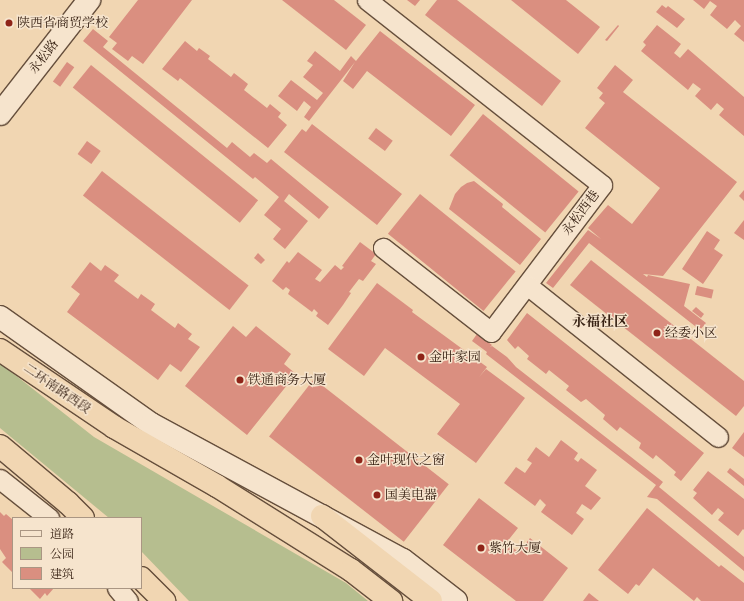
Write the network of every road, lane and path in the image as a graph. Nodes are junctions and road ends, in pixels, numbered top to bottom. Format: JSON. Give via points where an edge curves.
{"nodes":[{"id":1,"x":71,"y":0,"type":"edge"},
{"id":2,"x":89,"y":0,"type":"edge"},
{"id":3,"x":367,"y":0,"type":"edge"},
{"id":4,"x":0,"y":90,"type":"edge"},
{"id":5,"x":0,"y":114,"type":"edge"},
{"id":6,"x":383,"y":248,"type":"dead end"},
{"id":7,"x":527,"y":285,"type":"junction"},
{"id":8,"x":0,"y":317,"type":"edge"},
{"id":9,"x":0,"y":350,"type":"edge"},
{"id":10,"x":718,"y":437,"type":"dead end"},
{"id":11,"x":0,"y":446,"type":"edge"},
{"id":12,"x":0,"y":479,"type":"edge"},
{"id":13,"x":322,"y":516,"type":"junction"},
{"id":14,"x":48,"y":517,"type":"edge"},
{"id":15,"x":82,"y":517,"type":"edge"},
{"id":16,"x":142,"y":580,"type":"edge"},
{"id":17,"x":142,"y":580,"type":"edge"},
{"id":18,"x":142,"y":581,"type":"edge"},
{"id":19,"x":118,"y":589,"type":"edge"},
{"id":20,"x":128,"y":601,"type":"edge"},
{"id":21,"x":152,"y":601,"type":"edge"},
{"id":22,"x":158,"y":601,"type":"edge"},
{"id":23,"x":164,"y":601,"type":"edge"},
{"id":24,"x":391,"y":601,"type":"edge"},
{"id":25,"x":431,"y":601,"type":"edge"},
{"id":26,"x":456,"y":601,"type":"edge"}],
"edges":[{"from":1,"to":4,"type":"street","name":"永松路"},
{"from":2,"to":5,"type":"street","name":"永松路"},
{"from":3,"to":7,"type":"street","name":"永松西巷","via":[[602,185]]},
{"from":6,"to":7,"type":"street","name":"永松西巷","via":[[491,332]]},
{"from":7,"to":10,"type":"street"},
{"from":8,"to":13,"type":"street","via":[[151,424]]},
{"from":9,"to":24,"type":"highway","name":"二环南路西段","via":[[114,427],[217,486],[351,570]]},
{"from":11,"to":15,"type":"highway"},
{"from":12,"to":14,"type":"street"},
{"from":13,"to":25,"type":"highway"},
{"from":13,"to":26,"type":"street","via":[[403,560]]},
{"from":16,"to":22,"type":"highway"},
{"from":17,"to":23,"type":"highway"},
{"from":18,"to":21,"type":"highway"},
{"from":19,"to":20,"type":"street"}]}
